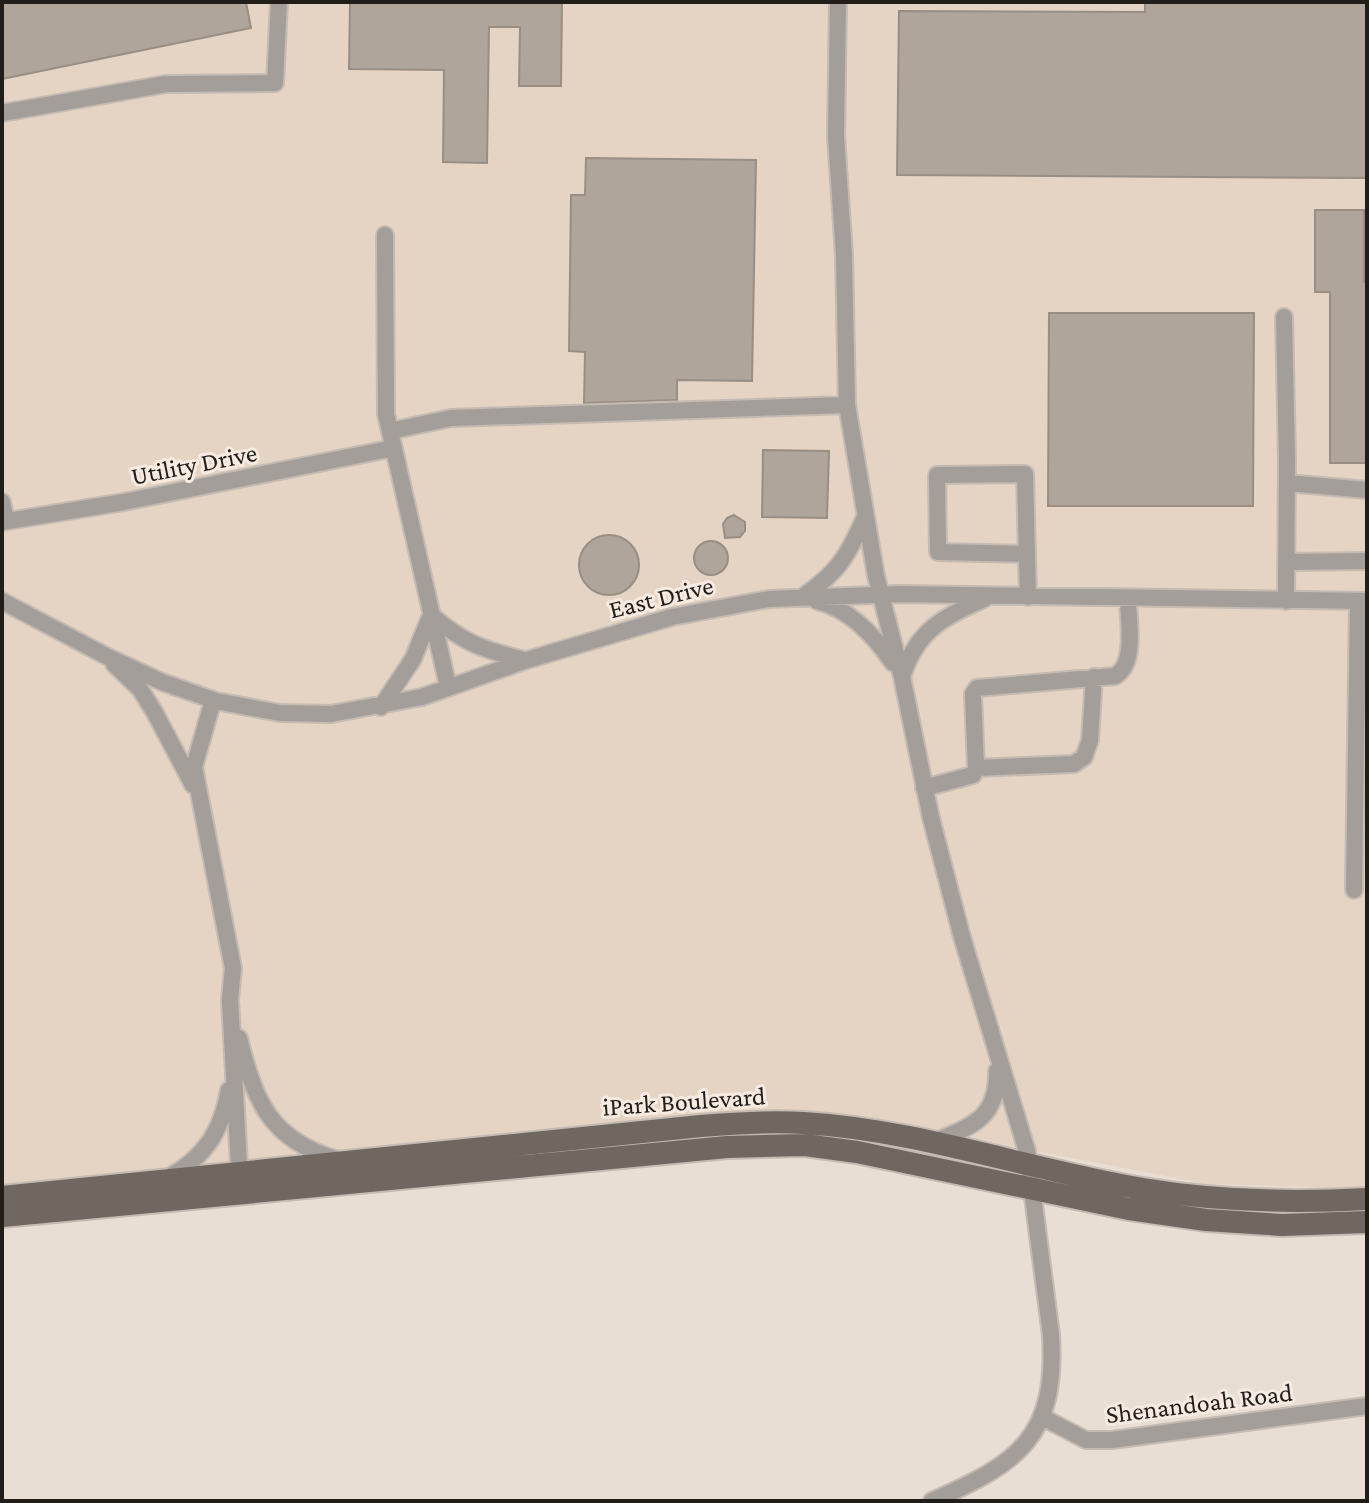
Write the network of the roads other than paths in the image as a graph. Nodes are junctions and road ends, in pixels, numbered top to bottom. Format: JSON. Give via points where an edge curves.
{"nodes":[{"id":1,"x":279,"y":2,"type":"edge"},
{"id":2,"x":838,"y":2,"type":"edge"},
{"id":3,"x":2,"y":113,"type":"edge"},
{"id":4,"x":385,"y":235,"type":"dead end"},
{"id":5,"x":1284,"y":317,"type":"dead end"},
{"id":6,"x":847,"y":405,"type":"junction"},
{"id":7,"x":390,"y":431,"type":"junction"},
{"id":8,"x":394,"y":448,"type":"junction"},
{"id":9,"x":1287,"y":483,"type":"junction"},
{"id":10,"x":1367,"y":490,"type":"edge"},
{"id":11,"x":2,"y":502,"type":"edge"},
{"id":12,"x":865,"y":517,"type":"junction"},
{"id":13,"x":4,"y":522,"type":"edge"},
{"id":14,"x":1027,"y":554,"type":"junction"},
{"id":15,"x":1367,"y":561,"type":"edge"},
{"id":16,"x":1286,"y":562,"type":"junction"},
{"id":17,"x":880,"y":594,"type":"junction"},
{"id":18,"x":991,"y":596,"type":"junction"},
{"id":19,"x":803,"y":597,"type":"junction"},
{"id":20,"x":1028,"y":597,"type":"junction"},
{"id":21,"x":1128,"y":599,"type":"junction"},
{"id":22,"x":2,"y":601,"type":"edge"},
{"id":23,"x":1286,"y":601,"type":"junction"},
{"id":24,"x":1362,"y":601,"type":"edge"},
{"id":25,"x":431,"y":615,"type":"junction"},
{"id":26,"x":108,"y":657,"type":"junction"},
{"id":27,"x":527,"y":660,"type":"junction"},
{"id":28,"x":902,"y":677,"type":"junction"},
{"id":29,"x":1094,"y":677,"type":"junction"},
{"id":30,"x":448,"y":686,"type":"junction"},
{"id":31,"x":213,"y":700,"type":"junction"},
{"id":32,"x":381,"y":707,"type":"junction"},
{"id":33,"x":976,"y":768,"type":"junction"},
{"id":34,"x":924,"y":788,"type":"junction"},
{"id":35,"x":197,"y":794,"type":"junction"},
{"id":36,"x":1354,"y":890,"type":"dead end"},
{"id":37,"x":230,"y":1000,"type":"junction"},
{"id":38,"x":997,"y":1054,"type":"junction"},
{"id":39,"x":233,"y":1064,"type":"junction"},
{"id":40,"x":931,"y":1143,"type":"junction"},
{"id":41,"x":343,"y":1162,"type":"junction"},
{"id":42,"x":1028,"y":1164,"type":"junction"},
{"id":43,"x":165,"y":1180,"type":"junction"},
{"id":44,"x":240,"y":1183,"type":"junction"},
{"id":45,"x":1033,"y":1188,"type":"junction"},
{"id":46,"x":2,"y":1197,"type":"edge"},
{"id":47,"x":1367,"y":1199,"type":"edge"},
{"id":48,"x":2,"y":1216,"type":"edge"},
{"id":49,"x":1367,"y":1222,"type":"edge"},
{"id":50,"x":1367,"y":1406,"type":"edge"},
{"id":51,"x":1042,"y":1417,"type":"junction"},
{"id":52,"x":932,"y":1501,"type":"edge"}],
"edges":[{"from":1,"to":3,"type":"street","via":[[275,83],[166,84]]},
{"from":2,"to":6,"type":"street","via":[[836,136]]},
{"from":4,"to":7,"type":"street"},
{"from":5,"to":9,"type":"street"},
{"from":6,"to":7,"type":"street","via":[[451,418]]},
{"from":6,"to":12,"type":"street"},
{"from":7,"to":8,"type":"street"},
{"from":8,"to":13,"type":"street","name":"Utility Drive"},
{"from":8,"to":25,"type":"street"},
{"from":9,"to":10,"type":"street"},
{"from":9,"to":16,"type":"street"},
{"from":11,"to":13,"type":"street"},
{"from":12,"to":17,"type":"street"},
{"from":12,"to":19,"type":"street","via":[[842,563]]},
{"from":14,"to":14,"type":"street","via":[[1025,474],[937,475],[938,552]]},
{"from":14,"to":20,"type":"street"},
{"from":15,"to":16,"type":"street"},
{"from":16,"to":23,"type":"street"},
{"from":17,"to":18,"type":"street","name":"East Drive"},
{"from":17,"to":19,"type":"street","name":"East Drive"},
{"from":17,"to":28,"type":"street"},
{"from":18,"to":20,"type":"street","name":"East Drive"},
{"from":18,"to":28,"type":"street","via":[[959,609],[924,634]]},
{"from":19,"to":27,"type":"street","name":"East Drive","via":[[737,603],[672,617]]},
{"from":19,"to":28,"type":"street","via":[[847,613],[881,645]]},
{"from":20,"to":21,"type":"street","name":"East Drive"},
{"from":21,"to":23,"type":"street","name":"East Drive"},
{"from":21,"to":29,"type":"street","via":[[1128,658],[1123,671]]},
{"from":22,"to":26,"type":"street","name":"East Drive"},
{"from":23,"to":24,"type":"street","name":"East Drive"},
{"from":24,"to":36,"type":"street"},
{"from":25,"to":27,"type":"street","via":[[480,649]]},
{"from":25,"to":30,"type":"street"},
{"from":25,"to":32,"type":"street","via":[[413,659]]},
{"from":26,"to":31,"type":"street","name":"East Drive"},
{"from":26,"to":35,"type":"street","via":[[148,701]]},
{"from":27,"to":30,"type":"street","name":"East Drive"},
{"from":28,"to":34,"type":"street"},
{"from":29,"to":33,"type":"street","via":[[1084,757],[1074,764]]},
{"from":29,"to":33,"type":"street","via":[[977,688]]},
{"from":30,"to":32,"type":"street","name":"East Drive"},
{"from":31,"to":32,"type":"street","name":"East Drive","via":[[280,713],[331,714]]},
{"from":31,"to":35,"type":"street","via":[[194,767]]},
{"from":33,"to":34,"type":"street","via":[[973,775]]},
{"from":34,"to":38,"type":"street"},
{"from":35,"to":37,"type":"street","via":[[233,968]]},
{"from":37,"to":39,"type":"street"},
{"from":37,"to":41,"type":"street","via":[[247,1072],[275,1126],[296,1143]]},
{"from":38,"to":40,"type":"street","via":[[998,1092],[991,1106],[965,1129]]},
{"from":38,"to":42,"type":"street"},
{"from":39,"to":43,"type":"street","via":[[224,1116],[207,1148]]},
{"from":39,"to":44,"type":"street"},
{"from":40,"to":41,"type":"main road","name":"iPark Boulevard","via":[[830,1125],[753,1122]]},
{"from":40,"to":42,"type":"main road","name":"iPark Boulevard"},
{"from":41,"to":44,"type":"main road","name":"iPark Boulevard"},
{"from":42,"to":45,"type":"street"},
{"from":42,"to":47,"type":"main road","name":"iPark Boulevard","via":[[1176,1194]]},
{"from":43,"to":44,"type":"main road","name":"iPark Boulevard"},
{"from":43,"to":46,"type":"main road","name":"iPark Boulevard"},
{"from":44,"to":45,"type":"main road","name":"iPark Boulevard","via":[[783,1145],[857,1152]]},
{"from":44,"to":48,"type":"main road","name":"iPark Boulevard"},
{"from":45,"to":49,"type":"main road","name":"iPark Boulevard","via":[[1206,1220],[1282,1225]]},
{"from":45,"to":51,"type":"street","via":[[1053,1365]]},
{"from":50,"to":51,"type":"street","name":"Shenandoah Road","via":[[1112,1440],[1086,1440]]},
{"from":51,"to":52,"type":"street","via":[[1031,1439],[1003,1465]]}]}
